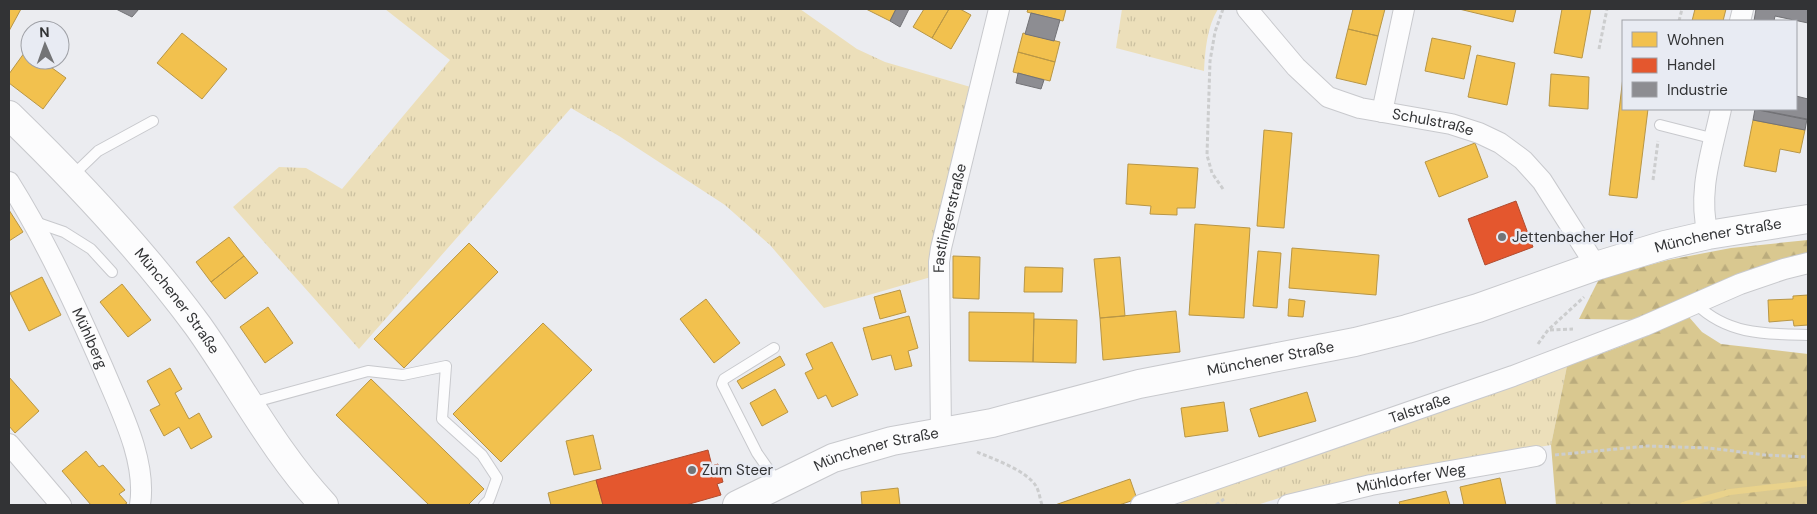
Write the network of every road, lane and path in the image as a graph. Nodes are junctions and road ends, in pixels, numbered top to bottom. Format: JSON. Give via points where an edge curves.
{"nodes":[{"id":1,"x":999,"y":9,"type":"edge"},
{"id":2,"x":1223,"y":9,"type":"edge"},
{"id":3,"x":1248,"y":9,"type":"edge"},
{"id":4,"x":1404,"y":9,"type":"edge"},
{"id":5,"x":1606,"y":9,"type":"edge"},
{"id":6,"x":1600,"y":49,"type":"dead end"},
{"id":7,"x":1721,"y":110,"type":"edge"},
{"id":8,"x":1382,"y":112,"type":"junction"},
{"id":9,"x":9,"y":115,"type":"edge"},
{"id":10,"x":153,"y":121,"type":"dead end"},
{"id":11,"x":1660,"y":125,"type":"joint"},
{"id":12,"x":1715,"y":139,"type":"junction"},
{"id":13,"x":70,"y":178,"type":"junction"},
{"id":14,"x":1653,"y":180,"type":"dead end"},
{"id":15,"x":9,"y":182,"type":"edge"},
{"id":16,"x":1223,"y":188,"type":"dead end"},
{"id":17,"x":1808,"y":219,"type":"edge"},
{"id":18,"x":34,"y":222,"type":"junction"},
{"id":19,"x":1708,"y":235,"type":"junction"},
{"id":20,"x":1808,"y":263,"type":"edge"},
{"id":21,"x":1596,"y":266,"type":"junction"},
{"id":22,"x":112,"y":272,"type":"dead end"},
{"id":23,"x":1696,"y":304,"type":"junction"},
{"id":24,"x":1808,"y":336,"type":"edge"},
{"id":25,"x":1536,"y":346,"type":"dead end"},
{"id":26,"x":774,"y":348,"type":"dead end"},
{"id":27,"x":250,"y":404,"type":"junction"},
{"id":28,"x":941,"y":433,"type":"junction"},
{"id":29,"x":9,"y":444,"type":"edge"},
{"id":30,"x":1536,"y":456,"type":"joint"},
{"id":31,"x":1808,"y":457,"type":"edge"},
{"id":32,"x":1003,"y":463,"type":"dead end"},
{"id":33,"x":779,"y":484,"type":"junction"},
{"id":34,"x":61,"y":505,"type":"edge"},
{"id":35,"x":140,"y":505,"type":"edge"},
{"id":36,"x":324,"y":505,"type":"edge"},
{"id":37,"x":484,"y":505,"type":"edge"},
{"id":38,"x":737,"y":505,"type":"edge"},
{"id":39,"x":1042,"y":505,"type":"edge"},
{"id":40,"x":1141,"y":505,"type":"edge"},
{"id":41,"x":1288,"y":505,"type":"edge"}],
"edges":[{"from":1,"to":28,"type":"street","name":"Fastlingerstraße","via":[[940,248]]},
{"from":2,"to":16,"type":"path","via":[[1210,61],[1208,155],[1212,173]]},
{"from":3,"to":8,"type":"street","name":"Schulstraße","via":[[1296,67],[1328,97]]},
{"from":4,"to":8,"type":"street"},
{"from":5,"to":6,"type":"path"},
{"from":7,"to":12,"type":"street"},
{"from":8,"to":21,"type":"street","name":"Schulstraße","via":[[1452,124],[1500,143],[1523,160],[1542,181]]},
{"from":9,"to":13,"type":"street","name":"Münchener Straße"},
{"from":10,"to":13,"type":"lane","via":[[98,151]]},
{"from":11,"to":12,"type":"lane"},
{"from":11,"to":14,"type":"path"},
{"from":12,"to":19,"type":"street","via":[[1704,191]]},
{"from":13,"to":27,"type":"street","name":"Münchener Straße","via":[[160,277]]},
{"from":15,"to":18,"type":"street","name":"Mühlberg"},
{"from":17,"to":19,"type":"street","name":"Münchener Straße"},
{"from":18,"to":22,"type":"lane","via":[[64,232],[91,249]]},
{"from":18,"to":35,"type":"street","name":"Mühlberg","via":[[86,329],[128,428],[140,472]]},
{"from":19,"to":21,"type":"street","name":"Münchener Straße","via":[[1666,244]]},
{"from":20,"to":23,"type":"street","name":"Talstraße","via":[[1740,284]]},
{"from":21,"to":25,"type":"path","via":[[1594,280],[1584,297],[1548,330]]},
{"from":21,"to":28,"type":"street","name":"Münchener Straße","via":[[1478,308],[1381,336],[1139,384],[992,423]]},
{"from":23,"to":24,"type":"lane","via":[[1707,315],[1740,330]]},
{"from":23,"to":40,"type":"street","name":"Talstraße","via":[[1513,376]]},
{"from":26,"to":33,"type":"lane","via":[[724,378],[722,384],[757,453]]},
{"from":27,"to":36,"type":"street","name":"Münchener Straße","via":[[293,468]]},
{"from":27,"to":37,"type":"lane","via":[[368,371],[402,375],[446,366],[442,419],[482,455],[497,478]]},
{"from":28,"to":33,"type":"street","name":"Münchener Straße","via":[[892,441],[833,458]]},
{"from":29,"to":34,"type":"street"},
{"from":30,"to":31,"type":"path","via":[[1647,446]]},
{"from":30,"to":41,"type":"street","name":"Mühldorfer Weg","via":[[1389,482]]},
{"from":32,"to":39,"type":"path","via":[[1030,479],[1037,487]]},
{"from":33,"to":38,"type":"street","name":"Münchener Straße"}]}
